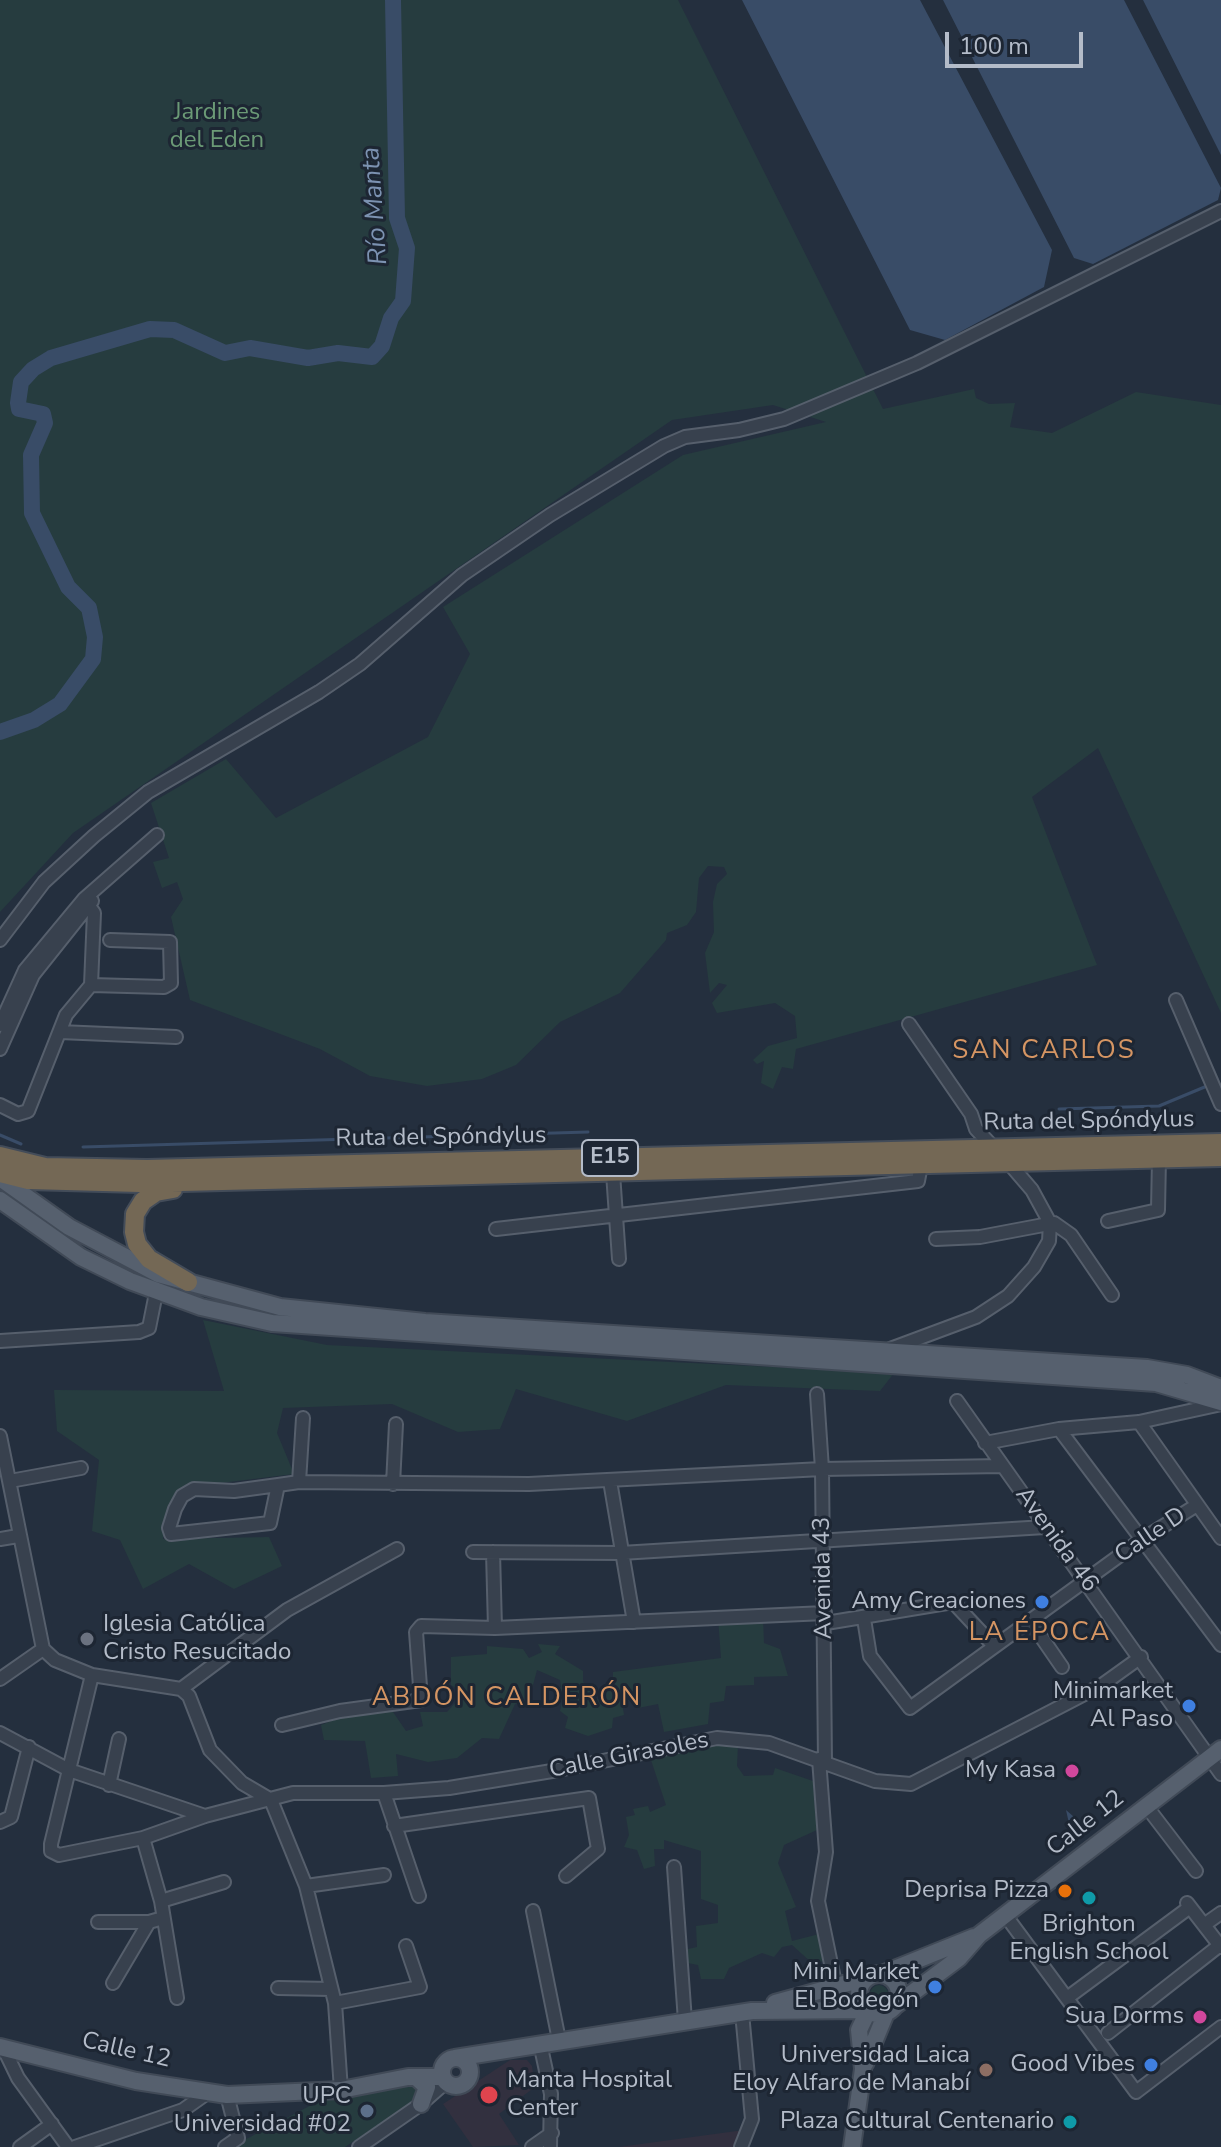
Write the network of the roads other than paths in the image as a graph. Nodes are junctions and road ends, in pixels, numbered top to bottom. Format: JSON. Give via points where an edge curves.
{"nodes":[{"id":1,"x":1221,"y":211,"type":"edge"},
{"id":2,"x":157,"y":835,"type":"dead end"},
{"id":3,"x":87,"y":903,"type":"junction"},
{"id":4,"x":0,"y":940,"type":"edge"},
{"id":5,"x":110,"y":940,"type":"dead end"},
{"id":6,"x":91,"y":985,"type":"junction"},
{"id":7,"x":1176,"y":1000,"type":"dead end"},
{"id":8,"x":12,"y":1009,"type":"junction"},
{"id":9,"x":909,"y":1024,"type":"dead end"},
{"id":10,"x":0,"y":1025,"type":"edge"},
{"id":11,"x":60,"y":1032,"type":"junction"},
{"id":12,"x":176,"y":1037,"type":"dead end"},
{"id":13,"x":0,"y":1049,"type":"edge"},
{"id":14,"x":1221,"y":1104,"type":"edge"},
{"id":15,"x":0,"y":1105,"type":"edge"},
{"id":16,"x":1221,"y":1143,"type":"edge"},
{"id":17,"x":1001,"y":1155,"type":"junction"},
{"id":18,"x":0,"y":1156,"type":"edge"},
{"id":19,"x":1221,"y":1157,"type":"edge"},
{"id":20,"x":1159,"y":1158,"type":"junction"},
{"id":21,"x":921,"y":1165,"type":"junction"},
{"id":22,"x":613,"y":1173,"type":"junction"},
{"id":23,"x":0,"y":1175,"type":"edge"},
{"id":24,"x":212,"y":1181,"type":"junction"},
{"id":25,"x":0,"y":1200,"type":"edge"},
{"id":26,"x":616,"y":1215,"type":"junction"},
{"id":27,"x":1108,"y":1221,"type":"dead end"},
{"id":28,"x":1050,"y":1223,"type":"junction"},
{"id":29,"x":496,"y":1229,"type":"dead end"},
{"id":30,"x":936,"y":1239,"type":"dead end"},
{"id":31,"x":619,"y":1259,"type":"dead end"},
{"id":32,"x":188,"y":1282,"type":"junction"},
{"id":33,"x":156,"y":1293,"type":"junction"},
{"id":34,"x":1112,"y":1295,"type":"dead end"},
{"id":35,"x":0,"y":1341,"type":"edge"},
{"id":36,"x":887,"y":1350,"type":"junction"},
{"id":37,"x":1221,"y":1388,"type":"edge"},
{"id":38,"x":817,"y":1394,"type":"dead end"},
{"id":39,"x":957,"y":1401,"type":"dead end"},
{"id":40,"x":1221,"y":1403,"type":"edge"},
{"id":41,"x":303,"y":1418,"type":"dead end"},
{"id":42,"x":1139,"y":1422,"type":"junction"},
{"id":43,"x":396,"y":1424,"type":"dead end"},
{"id":44,"x":1059,"y":1429,"type":"junction"},
{"id":45,"x":0,"y":1440,"type":"edge"},
{"id":46,"x":985,"y":1443,"type":"junction"},
{"id":47,"x":1002,"y":1466,"type":"junction"},
{"id":48,"x":81,"y":1468,"type":"dead end"},
{"id":49,"x":822,"y":1469,"type":"junction"},
{"id":50,"x":10,"y":1481,"type":"junction"},
{"id":51,"x":610,"y":1481,"type":"junction"},
{"id":52,"x":299,"y":1482,"type":"junction"},
{"id":53,"x":393,"y":1484,"type":"junction"},
{"id":54,"x":278,"y":1485,"type":"junction"},
{"id":55,"x":1197,"y":1505,"type":"junction"},
{"id":56,"x":1045,"y":1527,"type":"junction"},
{"id":57,"x":18,"y":1536,"type":"junction"},
{"id":58,"x":1221,"y":1538,"type":"edge"},
{"id":59,"x":0,"y":1539,"type":"edge"},
{"id":60,"x":823,"y":1540,"type":"junction"},
{"id":61,"x":1141,"y":1540,"type":"junction"},
{"id":62,"x":397,"y":1549,"type":"dead end"},
{"id":63,"x":473,"y":1552,"type":"dead end"},
{"id":64,"x":493,"y":1552,"type":"junction"},
{"id":65,"x":621,"y":1553,"type":"junction"},
{"id":66,"x":1086,"y":1581,"type":"junction"},
{"id":67,"x":826,"y":1618,"type":"junction"},
{"id":68,"x":864,"y":1619,"type":"junction"},
{"id":69,"x":634,"y":1622,"type":"junction"},
{"id":70,"x":1031,"y":1622,"type":"junction"},
{"id":71,"x":495,"y":1628,"type":"junction"},
{"id":72,"x":1221,"y":1645,"type":"edge"},
{"id":73,"x":994,"y":1646,"type":"junction"},
{"id":74,"x":43,"y":1649,"type":"junction"},
{"id":75,"x":1141,"y":1657,"type":"junction"},
{"id":76,"x":1062,"y":1667,"type":"dead end"},
{"id":77,"x":1,"y":1675,"type":"edge"},
{"id":78,"x":92,"y":1675,"type":"junction"},
{"id":79,"x":181,"y":1689,"type":"junction"},
{"id":80,"x":282,"y":1725,"type":"dead end"},
{"id":81,"x":0,"y":1733,"type":"edge"},
{"id":82,"x":119,"y":1739,"type":"dead end"},
{"id":83,"x":29,"y":1747,"type":"junction"},
{"id":84,"x":1216,"y":1754,"type":"edge"},
{"id":85,"x":822,"y":1761,"type":"junction"},
{"id":86,"x":69,"y":1770,"type":"junction"},
{"id":87,"x":1221,"y":1774,"type":"edge"},
{"id":88,"x":109,"y":1785,"type":"junction"},
{"id":89,"x":384,"y":1793,"type":"junction"},
{"id":90,"x":271,"y":1800,"type":"junction"},
{"id":91,"x":1147,"y":1807,"type":"junction"},
{"id":92,"x":205,"y":1816,"type":"junction"},
{"id":93,"x":0,"y":1822,"type":"edge"},
{"id":94,"x":394,"y":1826,"type":"junction"},
{"id":95,"x":143,"y":1838,"type":"junction"},
{"id":96,"x":674,"y":1867,"type":"dead end"},
{"id":97,"x":1196,"y":1871,"type":"dead end"},
{"id":98,"x":384,"y":1875,"type":"dead end"},
{"id":99,"x":566,"y":1876,"type":"dead end"},
{"id":100,"x":224,"y":1882,"type":"dead end"},
{"id":101,"x":306,"y":1886,"type":"junction"},
{"id":102,"x":419,"y":1896,"type":"dead end"},
{"id":103,"x":161,"y":1901,"type":"junction"},
{"id":104,"x":533,"y":1911,"type":"dead end"},
{"id":105,"x":1221,"y":1913,"type":"edge"},
{"id":106,"x":1006,"y":1916,"type":"junction"},
{"id":107,"x":163,"y":1918,"type":"junction"},
{"id":108,"x":98,"y":1922,"type":"dead end"},
{"id":109,"x":149,"y":1922,"type":"junction"},
{"id":110,"x":1204,"y":1925,"type":"junction"},
{"id":111,"x":979,"y":1935,"type":"junction"},
{"id":112,"x":406,"y":1946,"type":"dead end"},
{"id":113,"x":1220,"y":1946,"type":"edge"},
{"id":114,"x":874,"y":1976,"type":"junction"},
{"id":115,"x":113,"y":1983,"type":"dead end"},
{"id":116,"x":278,"y":1988,"type":"dead end"},
{"id":117,"x":836,"y":1988,"type":"junction"},
{"id":118,"x":331,"y":1989,"type":"junction"},
{"id":119,"x":177,"y":1998,"type":"dead end"},
{"id":120,"x":1067,"y":1998,"type":"junction"},
{"id":121,"x":335,"y":2003,"type":"junction"},
{"id":122,"x":831,"y":2008,"type":"junction"},
{"id":123,"x":867,"y":2010,"type":"junction"},
{"id":124,"x":891,"y":2010,"type":"junction"},
{"id":125,"x":748,"y":2012,"type":"junction"},
{"id":126,"x":685,"y":2021,"type":"junction"},
{"id":127,"x":1221,"y":2027,"type":"edge"},
{"id":128,"x":859,"y":2030,"type":"junction"},
{"id":129,"x":1108,"y":2033,"type":"dead end"},
{"id":130,"x":559,"y":2040,"type":"junction"},
{"id":131,"x":540,"y":2043,"type":"junction"},
{"id":132,"x":2,"y":2047,"type":"edge"},
{"id":133,"x":514,"y":2049,"type":"junction"},
{"id":134,"x":452,"y":2059,"type":"junction"},
{"id":135,"x":863,"y":2069,"type":"junction"},
{"id":136,"x":470,"y":2076,"type":"junction"},
{"id":137,"x":416,"y":2077,"type":"junction"},
{"id":138,"x":444,"y":2080,"type":"junction"},
{"id":139,"x":385,"y":2081,"type":"junction"},
{"id":140,"x":341,"y":2090,"type":"junction"},
{"id":141,"x":207,"y":2093,"type":"junction"},
{"id":142,"x":227,"y":2095,"type":"junction"},
{"id":143,"x":421,"y":2104,"type":"junction"},
{"id":144,"x":52,"y":2124,"type":"junction"},
{"id":145,"x":552,"y":2133,"type":"junction"},
{"id":146,"x":20,"y":2147,"type":"edge"},
{"id":147,"x":68,"y":2147,"type":"edge"},
{"id":148,"x":75,"y":2147,"type":"edge"},
{"id":149,"x":225,"y":2147,"type":"edge"},
{"id":150,"x":359,"y":2147,"type":"edge"},
{"id":151,"x":532,"y":2147,"type":"edge"},
{"id":152,"x":550,"y":2147,"type":"edge"},
{"id":153,"x":741,"y":2147,"type":"edge"},
{"id":154,"x":852,"y":2147,"type":"edge"}],
"edges":[{"from":1,"to":4,"type":"street","via":[[917,363],[784,419],[685,437],[664,446],[462,575],[360,664],[319,692],[148,792],[44,882]]},
{"from":2,"to":3,"type":"street","via":[[97,886]]},
{"from":3,"to":6,"type":"street","via":[[94,913]]},
{"from":3,"to":8,"type":"street","via":[[29,972]]},
{"from":5,"to":6,"type":"street","via":[[170,942],[171,983]]},
{"from":6,"to":11,"type":"street","via":[[71,1006]]},
{"from":7,"to":14,"type":"street"},
{"from":8,"to":10,"type":"street"},
{"from":8,"to":13,"type":"street"},
{"from":9,"to":17,"type":"street","via":[[976,1129]]},
{"from":11,"to":12,"type":"street"},
{"from":11,"to":15,"type":"street","via":[[26,1113]]},
{"from":16,"to":17,"type":"highway","name":"Ruta del Spóndylus","number":"E15"},
{"from":17,"to":18,"type":"highway","name":"Ruta del Spóndylus","number":"E15","via":[[147,1169],[45,1167]]},
{"from":17,"to":20,"type":"highway","name":"Ruta del Spóndylus","number":"E15"},
{"from":17,"to":21,"type":"highway","name":"Ruta del Spóndylus","number":"E15"},
{"from":17,"to":28,"type":"street","via":[[1032,1190]]},
{"from":19,"to":20,"type":"highway","name":"Ruta del Spóndylus","number":"E15"},
{"from":20,"to":27,"type":"street","via":[[1158,1210]]},
{"from":21,"to":22,"type":"highway","name":"Ruta del Spóndylus","number":"E15"},
{"from":21,"to":26,"type":"street","via":[[918,1181]]},
{"from":22,"to":24,"type":"highway","name":"Ruta del Spóndylus","number":"E15"},
{"from":22,"to":26,"type":"street"},
{"from":23,"to":24,"type":"highway","name":"Ruta del Spóndylus","number":"E15","via":[[87,1184]]},
{"from":23,"to":32,"type":"main road","via":[[93,1242],[158,1274]]},
{"from":24,"to":32,"type":"highway","via":[[156,1192],[135,1214],[135,1237],[142,1252]]},
{"from":25,"to":33,"type":"main road","via":[[81,1257]]},
{"from":26,"to":29,"type":"street"},
{"from":26,"to":31,"type":"street"},
{"from":28,"to":30,"type":"street","via":[[980,1237]]},
{"from":28,"to":34,"type":"street","via":[[1064,1226]]},
{"from":28,"to":36,"type":"street","via":[[1049,1241],[1040,1257],[1008,1296],[976,1317]]},
{"from":32,"to":36,"type":"main road","via":[[314,1312]]},
{"from":33,"to":35,"type":"street","via":[[149,1328],[139,1332]]},
{"from":33,"to":40,"type":"main road","via":[[272,1323],[1156,1383]]},
{"from":36,"to":37,"type":"main road","via":[[1147,1368]]},
{"from":38,"to":49,"type":"street","name":"Avenida 43"},
{"from":39,"to":46,"type":"street","name":"Avenida 46"},
{"from":40,"to":42,"type":"street"},
{"from":41,"to":52,"type":"street"},
{"from":42,"to":44,"type":"street"},
{"from":42,"to":55,"type":"street"},
{"from":43,"to":53,"type":"street"},
{"from":44,"to":46,"type":"street"},
{"from":44,"to":61,"type":"street"},
{"from":45,"to":50,"type":"street"},
{"from":46,"to":47,"type":"street","name":"Avenida 46"},
{"from":47,"to":49,"type":"street"},
{"from":47,"to":56,"type":"street","name":"Avenida 46"},
{"from":48,"to":50,"type":"street"},
{"from":49,"to":51,"type":"street"},
{"from":49,"to":60,"type":"street","name":"Avenida 43"},
{"from":50,"to":57,"type":"street"},
{"from":51,"to":53,"type":"street"},
{"from":51,"to":65,"type":"street"},
{"from":52,"to":53,"type":"street"},
{"from":52,"to":54,"type":"street"},
{"from":54,"to":54,"type":"street","via":[[194,1489],[182,1496],[171,1518],[171,1534],[270,1523]]},
{"from":55,"to":58,"type":"street"},
{"from":55,"to":61,"type":"street","name":"Calle D"},
{"from":56,"to":60,"type":"street"},
{"from":56,"to":66,"type":"street","name":"Avenida 46"},
{"from":57,"to":59,"type":"street"},
{"from":57,"to":74,"type":"street"},
{"from":60,"to":65,"type":"street"},
{"from":60,"to":67,"type":"street","name":"Avenida 43"},
{"from":61,"to":66,"type":"street","name":"Calle D"},
{"from":61,"to":72,"type":"street"},
{"from":62,"to":79,"type":"street","via":[[287,1610]]},
{"from":63,"to":64,"type":"street"},
{"from":64,"to":65,"type":"street"},
{"from":64,"to":71,"type":"street"},
{"from":65,"to":69,"type":"street"},
{"from":66,"to":70,"type":"street","name":"Calle D"},
{"from":66,"to":75,"type":"street","name":"Avenida 46"},
{"from":67,"to":68,"type":"street"},
{"from":67,"to":69,"type":"street"},
{"from":67,"to":85,"type":"street","name":"Avenida 43"},
{"from":68,"to":73,"type":"street","via":[[953,1602]]},
{"from":68,"to":73,"type":"street","name":"Calle D","via":[[870,1656],[910,1708]]},
{"from":69,"to":71,"type":"street"},
{"from":70,"to":73,"type":"street","name":"Calle D"},
{"from":70,"to":76,"type":"street"},
{"from":71,"to":80,"type":"street","via":[[417,1628],[421,1700]]},
{"from":74,"to":77,"type":"street"},
{"from":74,"to":78,"type":"street","via":[[55,1660]]},
{"from":75,"to":84,"type":"street","name":"Avenida 46"},
{"from":75,"to":85,"type":"street","name":"Calle Girasoles","via":[[1102,1685],[911,1784],[875,1781]]},
{"from":78,"to":79,"type":"street"},
{"from":78,"to":86,"type":"street"},
{"from":79,"to":90,"type":"street","via":[[189,1696],[210,1750],[242,1783]]},
{"from":81,"to":83,"type":"street"},
{"from":82,"to":88,"type":"street"},
{"from":83,"to":86,"type":"street"},
{"from":83,"to":93,"type":"street","via":[[11,1817]]},
{"from":84,"to":87,"type":"street","name":"Avenida 46"},
{"from":84,"to":91,"type":"main road","name":"Calle 12"},
{"from":85,"to":89,"type":"street","name":"Calle Girasoles","via":[[769,1743],[717,1738],[543,1773]]},
{"from":85,"to":117,"type":"street","name":"Avenida 43","via":[[826,1852],[818,1901]]},
{"from":86,"to":88,"type":"street"},
{"from":86,"to":95,"type":"street","name":"Calle Girasoles","via":[[51,1851],[68,1854]]},
{"from":88,"to":92,"type":"street"},
{"from":89,"to":90,"type":"street","name":"Calle Girasoles","via":[[311,1792]]},
{"from":89,"to":94,"type":"street"},
{"from":90,"to":92,"type":"street","name":"Calle Girasoles"},
{"from":90,"to":101,"type":"street"},
{"from":91,"to":97,"type":"street"},
{"from":91,"to":106,"type":"main road","name":"Calle 12"},
{"from":92,"to":95,"type":"street","name":"Calle Girasoles"},
{"from":94,"to":99,"type":"street","via":[[589,1798],[598,1849]]},
{"from":94,"to":102,"type":"street"},
{"from":95,"to":103,"type":"street"},
{"from":96,"to":126,"type":"street"},
{"from":98,"to":101,"type":"street"},
{"from":100,"to":103,"type":"street"},
{"from":101,"to":118,"type":"street"},
{"from":103,"to":107,"type":"street"},
{"from":104,"to":130,"type":"street"},
{"from":105,"to":110,"type":"street"},
{"from":106,"to":111,"type":"main road","name":"Calle 12"},
{"from":106,"to":120,"type":"street"},
{"from":107,"to":109,"type":"street"},
{"from":107,"to":119,"type":"street"},
{"from":108,"to":109,"type":"street"},
{"from":109,"to":115,"type":"street"},
{"from":110,"to":113,"type":"street"},
{"from":110,"to":120,"type":"street","via":[[1188,1905]]},
{"from":111,"to":114,"type":"main road","name":"Calle 12"},
{"from":111,"to":124,"type":"main road","name":"Calle 12","via":[[959,1958]]},
{"from":112,"to":121,"type":"street","via":[[420,1987]]},
{"from":113,"to":129,"type":"street"},
{"from":114,"to":117,"type":"main road","name":"Calle 12"},
{"from":114,"to":123,"type":"main road","via":[[859,1994]]},
{"from":114,"to":124,"type":"main road","via":[[893,1979],[899,1989]]},
{"from":116,"to":118,"type":"street"},
{"from":117,"to":125,"type":"main road","name":"Calle 12"},
{"from":118,"to":121,"type":"street"},
{"from":120,"to":127,"type":"street","via":[[1136,2092]]},
{"from":121,"to":140,"type":"street"},
{"from":122,"to":123,"type":"main road","name":"Calle 12"},
{"from":122,"to":125,"type":"main road","name":"Calle 12"},
{"from":122,"to":128,"type":"main road"},
{"from":123,"to":124,"type":"main road"},
{"from":123,"to":128,"type":"main road"},
{"from":124,"to":135,"type":"main road"},
{"from":125,"to":126,"type":"main road","name":"Calle 12"},
{"from":125,"to":153,"type":"street","via":[[752,2125]]},
{"from":126,"to":130,"type":"main road","name":"Calle 12"},
{"from":128,"to":135,"type":"main road"},
{"from":130,"to":131,"type":"main road","name":"Calle 12"},
{"from":131,"to":133,"type":"main road","name":"Calle 12"},
{"from":131,"to":145,"type":"street","via":[[551,2094]]},
{"from":132,"to":141,"type":"main road","name":"Calle 12"},
{"from":132,"to":144,"type":"street"},
{"from":133,"to":134,"type":"main road","name":"Calle 12"},
{"from":133,"to":136,"type":"main road","name":"Calle 12"},
{"from":134,"to":136,"type":"main road","via":[[467,2063]]},
{"from":134,"to":138,"type":"main road","via":[[444,2065]]},
{"from":134,"to":139,"type":"main road","name":"Calle 12"},
{"from":135,"to":154,"type":"main road"},
{"from":136,"to":138,"type":"main road","via":[[461,2085]]},
{"from":137,"to":138,"type":"main road","name":"Calle 12"},
{"from":137,"to":139,"type":"main road","name":"Calle 12"},
{"from":137,"to":143,"type":"main road","via":[[427,2087]]},
{"from":138,"to":143,"type":"street"},
{"from":139,"to":140,"type":"main road","name":"Calle 12"},
{"from":140,"to":142,"type":"main road","name":"Calle 12"},
{"from":141,"to":142,"type":"main road","name":"Calle 12"},
{"from":141,"to":148,"type":"street","via":[[183,2110]]},
{"from":142,"to":149,"type":"street","via":[[238,2138]]},
{"from":143,"to":150,"type":"street"},
{"from":144,"to":146,"type":"street"},
{"from":144,"to":147,"type":"street"},
{"from":145,"to":151,"type":"street"},
{"from":145,"to":152,"type":"street"}]}
